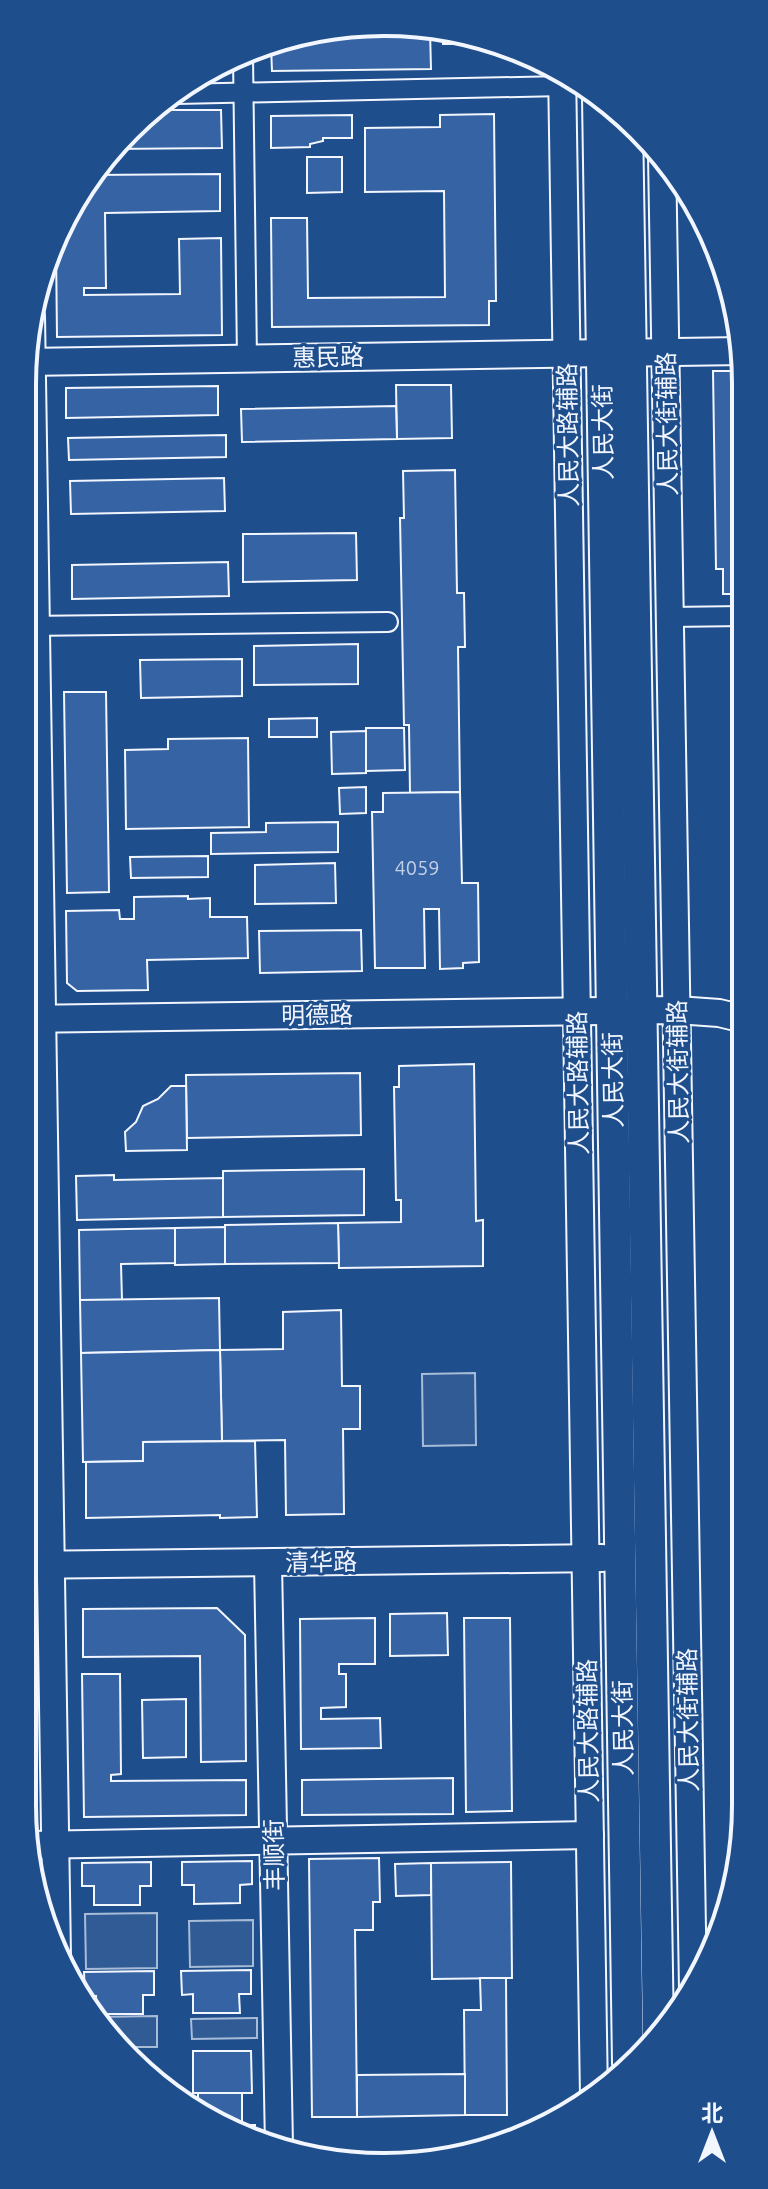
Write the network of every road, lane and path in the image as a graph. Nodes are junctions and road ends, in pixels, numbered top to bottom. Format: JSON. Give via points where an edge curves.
{"nodes":[{"id":1,"x":243,"y":66,"type":"edge"},
{"id":2,"x":550,"y":79,"type":"edge"},
{"id":3,"x":562,"y":86,"type":"edge"},
{"id":4,"x":243,"y":93,"type":"junction"},
{"id":5,"x":193,"y":94,"type":"edge"},
{"id":6,"x":599,"y":110,"type":"edge"},
{"id":7,"x":626,"y":135,"type":"edge"},
{"id":8,"x":662,"y":176,"type":"edge"},
{"id":9,"x":730,"y":351,"type":"edge"},
{"id":10,"x":616,"y":353,"type":"junction"},
{"id":11,"x":666,"y":353,"type":"junction"},
{"id":12,"x":567,"y":354,"type":"junction"},
{"id":13,"x":247,"y":359,"type":"junction"},
{"id":14,"x":37,"y":362,"type":"edge"},
{"id":15,"x":732,"y":616,"type":"edge"},
{"id":16,"x":670,"y":617,"type":"junction"},
{"id":17,"x":388,"y":622,"type":"dead end"},
{"id":18,"x":36,"y":626,"type":"edge"},
{"id":19,"x":677,"y":1010,"type":"junction"},
{"id":20,"x":577,"y":1011,"type":"junction"},
{"id":21,"x":627,"y":1011,"type":"junction"},
{"id":22,"x":732,"y":1016,"type":"edge"},
{"id":23,"x":36,"y":1019,"type":"edge"},
{"id":24,"x":36,"y":1156,"type":"edge"},
{"id":25,"x":620,"y":1557,"type":"junction"},
{"id":26,"x":586,"y":1558,"type":"junction"},
{"id":27,"x":268,"y":1563,"type":"junction"},
{"id":28,"x":36,"y":1565,"type":"edge"},
{"id":29,"x":51,"y":1566,"type":"junction"},
{"id":30,"x":590,"y":1835,"type":"junction"},
{"id":31,"x":274,"y":1841,"type":"junction"},
{"id":32,"x":43,"y":1845,"type":"edge"},
{"id":33,"x":50,"y":1904,"type":"edge"},
{"id":34,"x":693,"y":1965,"type":"edge"},
{"id":35,"x":658,"y":2020,"type":"edge"},
{"id":36,"x":628,"y":2053,"type":"edge"},
{"id":37,"x":594,"y":2083,"type":"edge"},
{"id":38,"x":279,"y":2137,"type":"edge"}],
"edges":[{"from":1,"to":4,"type":"street"},
{"from":2,"to":4,"type":"street"},
{"from":3,"to":12,"type":"street","name":"人民大路辅路"},
{"from":4,"to":5,"type":"street"},
{"from":4,"to":13,"type":"street"},
{"from":6,"to":10,"type":"main road","name":"人民大街"},
{"from":7,"to":10,"type":"main road","name":"人民大街"},
{"from":8,"to":11,"type":"street","name":"人民大街辅路"},
{"from":9,"to":11,"type":"street","name":"惠民路"},
{"from":10,"to":11,"type":"street","name":"惠民路"},
{"from":10,"to":12,"type":"street","name":"惠民路"},
{"from":10,"to":21,"type":"main road","name":"人民大街"},
{"from":11,"to":16,"type":"street","name":"人民大街辅路"},
{"from":12,"to":13,"type":"street","name":"惠民路"},
{"from":12,"to":20,"type":"street","name":"人民大路辅路"},
{"from":13,"to":14,"type":"street","name":"惠民路"},
{"from":15,"to":16,"type":"street"},
{"from":16,"to":19,"type":"street","name":"人民大街辅路"},
{"from":17,"to":18,"type":"street"},
{"from":19,"to":21,"type":"street","name":"明德路"},
{"from":19,"to":22,"type":"street","name":"明德路"},
{"from":19,"to":34,"type":"street","name":"人民大街辅路"},
{"from":20,"to":21,"type":"street","name":"明德路"},
{"from":20,"to":23,"type":"street","name":"明德路"},
{"from":20,"to":26,"type":"street","name":"人民大路辅路"},
{"from":21,"to":25,"type":"main road","name":"人民大街"},
{"from":21,"to":35,"type":"main road","name":"人民大街"},
{"from":24,"to":29,"type":"street"},
{"from":25,"to":26,"type":"street","name":"清华路"},
{"from":25,"to":36,"type":"main road","name":"人民大街"},
{"from":26,"to":27,"type":"street","name":"清华路"},
{"from":26,"to":30,"type":"street","name":"人民大路辅路"},
{"from":27,"to":29,"type":"street","name":"清华路"},
{"from":27,"to":31,"type":"street","name":"丰顺街"},
{"from":28,"to":29,"type":"street","name":"清华路"},
{"from":29,"to":32,"type":"street"},
{"from":30,"to":31,"type":"street"},
{"from":30,"to":37,"type":"street","name":"人民大路辅路"},
{"from":31,"to":32,"type":"street"},
{"from":31,"to":38,"type":"street","name":"丰顺街"},
{"from":32,"to":33,"type":"street"}]}
